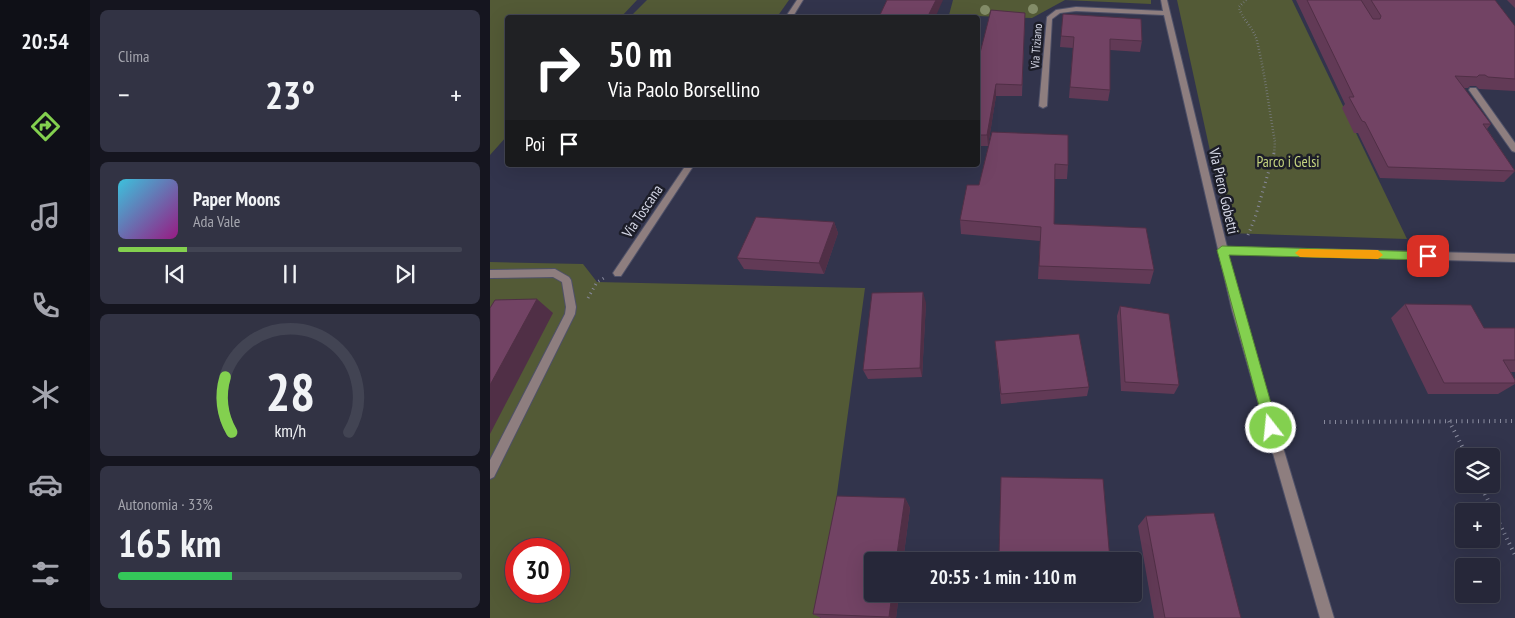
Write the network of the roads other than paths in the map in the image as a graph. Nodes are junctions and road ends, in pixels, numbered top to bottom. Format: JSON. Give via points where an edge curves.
{"nodes":[{"id":1,"x":800,"y":0,"type":"edge"},
{"id":2,"x":1164,"y":0,"type":"edge"},
{"id":3,"x":1167,"y":13,"type":"junction"},
{"id":4,"x":790,"y":15,"type":"edge"},
{"id":5,"x":1474,"y":90,"type":"edge"},
{"id":6,"x":1043,"y":106,"type":"dead end"},
{"id":7,"x":1515,"y":149,"type":"edge"},
{"id":8,"x":689,"y":167,"type":"edge"},
{"id":9,"x":1222,"y":250,"type":"junction"},
{"id":10,"x":1515,"y":258,"type":"edge"},
{"id":11,"x":618,"y":273,"type":"road end"},
{"id":12,"x":490,"y":274,"type":"edge"},
{"id":13,"x":490,"y":473,"type":"edge"},
{"id":14,"x":1327,"y":618,"type":"edge"}],
"edges":[{"from":1,"to":4,"type":"street"},
{"from":2,"to":3,"type":"street","name":"Via Piero Gobetti"},
{"from":3,"to":6,"type":"street","name":"Via Tiziano","via":[[1058,11],[1049,18]]},
{"from":3,"to":9,"type":"street","name":"Via Piero Gobetti"},
{"from":5,"to":7,"type":"street"},
{"from":8,"to":11,"type":"street","name":"Via Toscana"},
{"from":9,"to":10,"type":"street"},
{"from":9,"to":14,"type":"street","name":"Via Piero Gobetti"},
{"from":12,"to":13,"type":"street","via":[[555,273],[566,280],[571,307]]}]}
